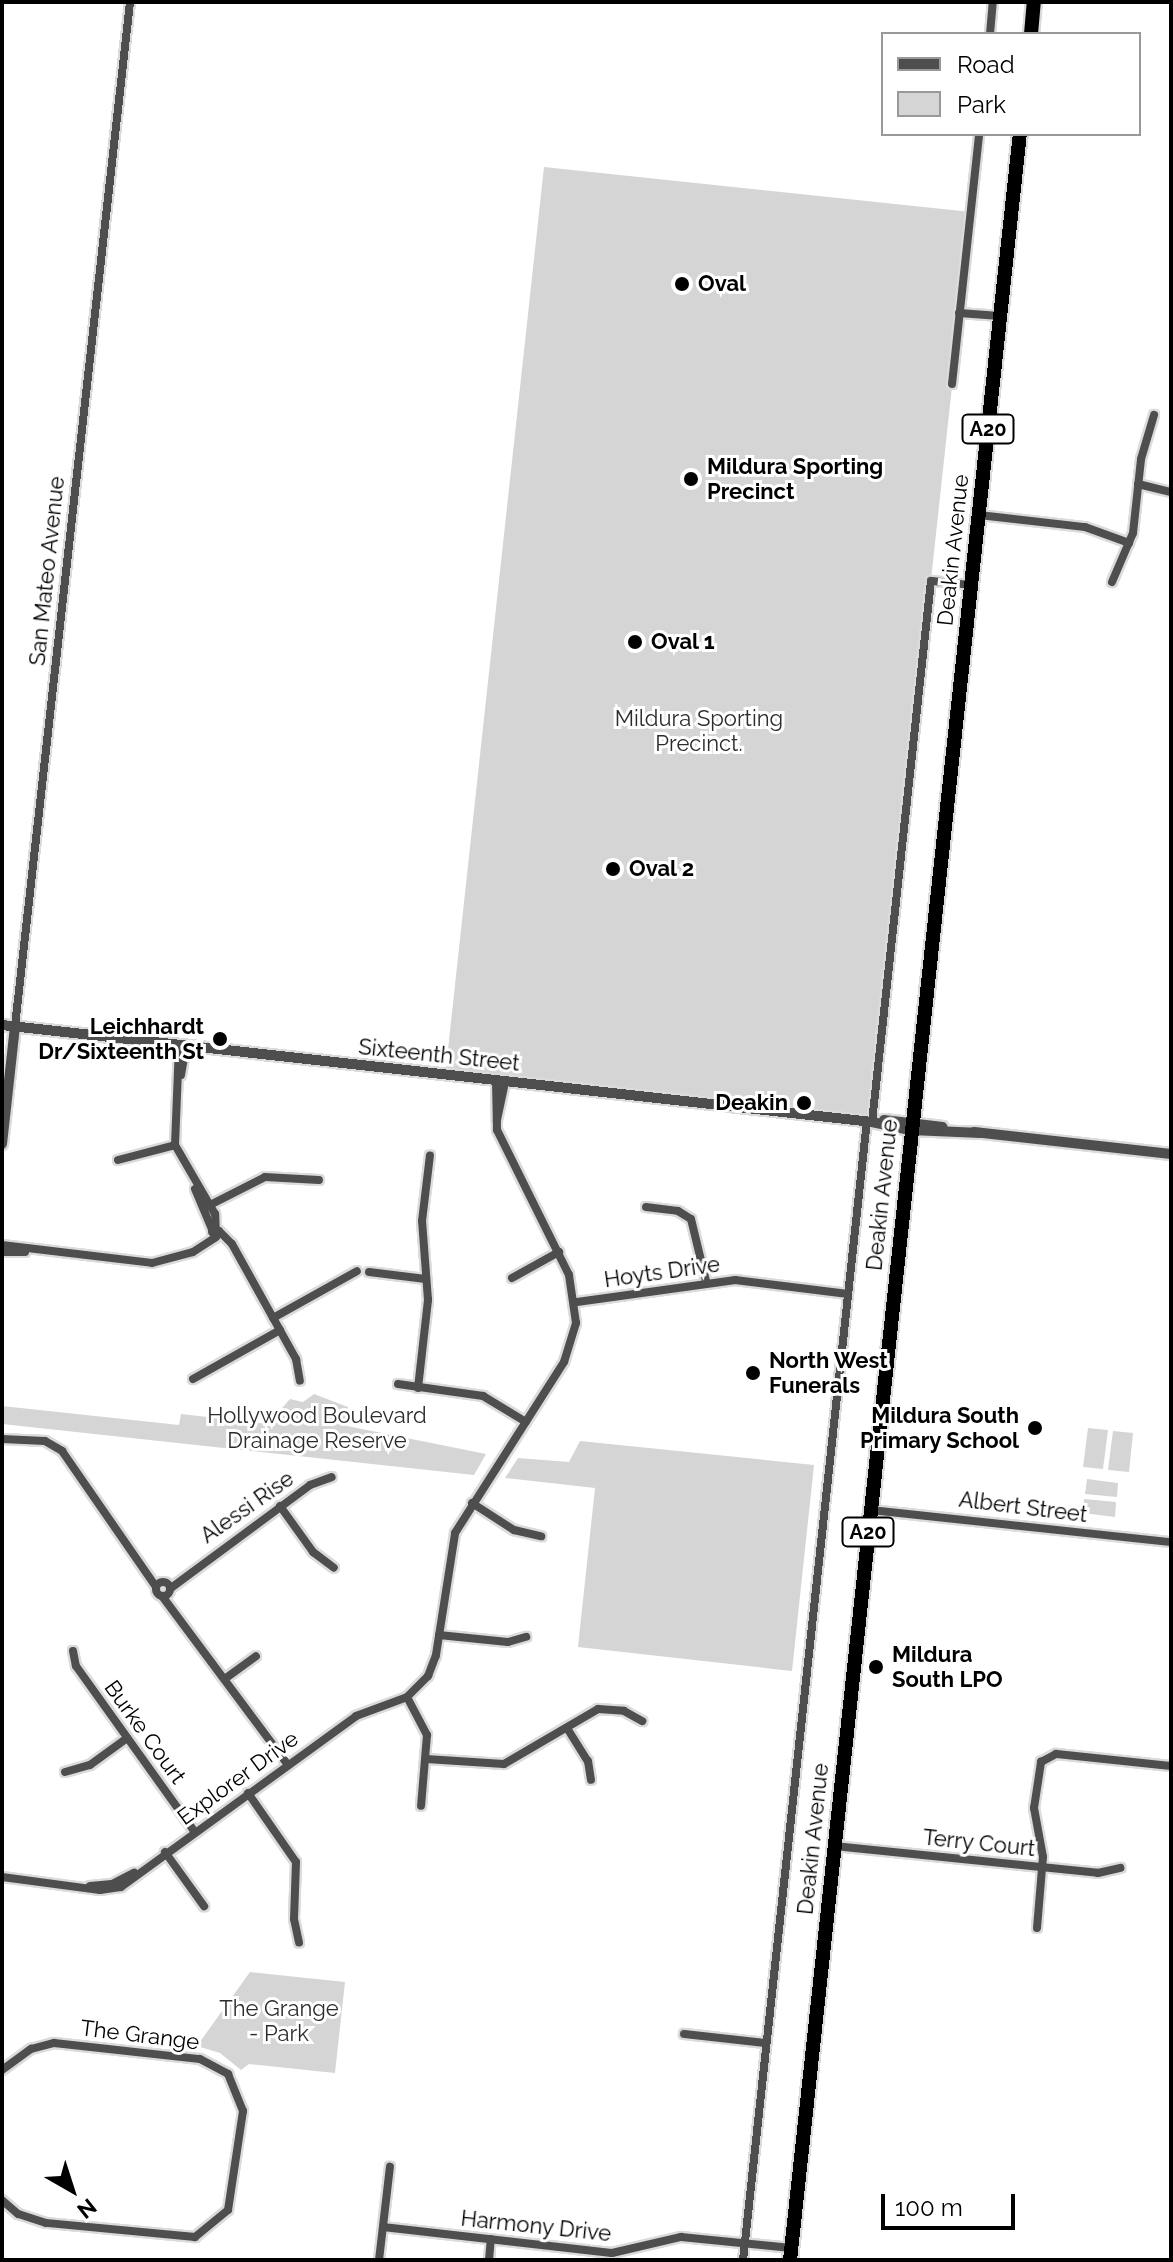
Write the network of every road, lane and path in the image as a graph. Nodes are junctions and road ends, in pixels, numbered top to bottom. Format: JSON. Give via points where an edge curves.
{"nodes":[{"id":1,"x":130,"y":2,"type":"edge"},
{"id":2,"x":993,"y":2,"type":"edge"},
{"id":3,"x":1034,"y":2,"type":"edge"},
{"id":4,"x":990,"y":32,"type":"edge"},
{"id":5,"x":1031,"y":32,"type":"edge"},
{"id":6,"x":979,"y":136,"type":"edge"},
{"id":7,"x":1020,"y":136,"type":"edge"},
{"id":8,"x":959,"y":313,"type":"junction"},
{"id":9,"x":1000,"y":316,"type":"junction"},
{"id":10,"x":952,"y":384,"type":"dead end"},
{"id":11,"x":1154,"y":415,"type":"dead end"},
{"id":12,"x":1138,"y":484,"type":"junction"},
{"id":13,"x":1171,"y":492,"type":"edge"},
{"id":14,"x":979,"y":515,"type":"junction"},
{"id":15,"x":1129,"y":543,"type":"junction"},
{"id":16,"x":1112,"y":582,"type":"dead end"},
{"id":17,"x":971,"y":585,"type":"junction"},
{"id":18,"x":2,"y":1025,"type":"edge"},
{"id":19,"x":15,"y":1026,"type":"junction"},
{"id":20,"x":183,"y":1046,"type":"junction"},
{"id":21,"x":500,"y":1082,"type":"junction"},
{"id":22,"x":869,"y":1121,"type":"junction"},
{"id":23,"x":912,"y":1125,"type":"junction"},
{"id":24,"x":2,"y":1144,"type":"edge"},
{"id":25,"x":175,"y":1145,"type":"junction"},
{"id":26,"x":1171,"y":1154,"type":"edge"},
{"id":27,"x":430,"y":1155,"type":"dead end"},
{"id":28,"x":118,"y":1160,"type":"dead end"},
{"id":29,"x":319,"y":1180,"type":"dead end"},
{"id":30,"x":208,"y":1206,"type":"junction"},
{"id":31,"x":646,"y":1207,"type":"dead end"},
{"id":32,"x":216,"y":1234,"type":"junction"},
{"id":33,"x":2,"y":1245,"type":"edge"},
{"id":34,"x":2,"y":1252,"type":"edge"},
{"id":35,"x":38,"y":1252,"type":"junction"},
{"id":36,"x":559,"y":1252,"type":"junction"},
{"id":37,"x":357,"y":1271,"type":"dead end"},
{"id":38,"x":369,"y":1272,"type":"dead end"},
{"id":39,"x":512,"y":1278,"type":"dead end"},
{"id":40,"x":426,"y":1279,"type":"junction"},
{"id":41,"x":706,"y":1281,"type":"junction"},
{"id":42,"x":848,"y":1294,"type":"junction"},
{"id":43,"x":577,"y":1302,"type":"junction"},
{"id":44,"x":273,"y":1318,"type":"junction"},
{"id":45,"x":280,"y":1330,"type":"junction"},
{"id":46,"x":193,"y":1379,"type":"dead end"},
{"id":47,"x":300,"y":1381,"type":"dead end"},
{"id":48,"x":398,"y":1384,"type":"dead end"},
{"id":49,"x":418,"y":1388,"type":"junction"},
{"id":50,"x":526,"y":1422,"type":"junction"},
{"id":51,"x":2,"y":1436,"type":"edge"},
{"id":52,"x":332,"y":1477,"type":"dead end"},
{"id":53,"x":472,"y":1503,"type":"junction"},
{"id":54,"x":280,"y":1506,"type":"junction"},
{"id":55,"x":870,"y":1510,"type":"junction"},
{"id":56,"x":541,"y":1536,"type":"dead end"},
{"id":57,"x":1171,"y":1542,"type":"edge"},
{"id":58,"x":334,"y":1568,"type":"dead end"},
{"id":59,"x":165,"y":1588,"type":"junction"},
{"id":60,"x":439,"y":1635,"type":"junction"},
{"id":61,"x":526,"y":1637,"type":"dead end"},
{"id":62,"x":73,"y":1651,"type":"dead end"},
{"id":63,"x":256,"y":1656,"type":"dead end"},
{"id":64,"x":226,"y":1678,"type":"junction"},
{"id":65,"x":407,"y":1697,"type":"junction"},
{"id":66,"x":642,"y":1721,"type":"dead end"},
{"id":67,"x":567,"y":1728,"type":"junction"},
{"id":68,"x":127,"y":1738,"type":"junction"},
{"id":69,"x":426,"y":1759,"type":"junction"},
{"id":70,"x":288,"y":1765,"type":"junction"},
{"id":71,"x":1171,"y":1766,"type":"edge"},
{"id":72,"x":65,"y":1772,"type":"dead end"},
{"id":73,"x":591,"y":1780,"type":"dead end"},
{"id":74,"x":248,"y":1793,"type":"junction"},
{"id":75,"x":421,"y":1806,"type":"dead end"},
{"id":76,"x":194,"y":1831,"type":"junction"},
{"id":77,"x":834,"y":1846,"type":"junction"},
{"id":78,"x":165,"y":1852,"type":"junction"},
{"id":79,"x":1043,"y":1868,"type":"junction"},
{"id":80,"x":1120,"y":1868,"type":"dead end"},
{"id":81,"x":2,"y":1877,"type":"edge"},
{"id":82,"x":204,"y":1906,"type":"dead end"},
{"id":83,"x":1037,"y":1928,"type":"dead end"},
{"id":84,"x":299,"y":1942,"type":"dead end"},
{"id":85,"x":684,"y":2034,"type":"dead end"},
{"id":86,"x":766,"y":2043,"type":"junction"},
{"id":87,"x":2,"y":2070,"type":"edge"},
{"id":88,"x":390,"y":2167,"type":"dead end"},
{"id":89,"x":2,"y":2200,"type":"edge"},
{"id":90,"x":383,"y":2227,"type":"junction"},
{"id":91,"x":491,"y":2239,"type":"junction"},
{"id":92,"x":744,"y":2244,"type":"junction"},
{"id":93,"x":790,"y":2254,"type":"edge"},
{"id":94,"x":602,"y":2256,"type":"edge"},
{"id":95,"x":379,"y":2260,"type":"edge"},
{"id":96,"x":489,"y":2260,"type":"edge"},
{"id":97,"x":743,"y":2260,"type":"edge"}],
"edges":[{"from":1,"to":19,"type":"street","name":"San Mateo Avenue"},
{"from":2,"to":4,"type":"street"},
{"from":3,"to":5,"type":"highway"},
{"from":6,"to":8,"type":"street"},
{"from":7,"to":9,"type":"highway","name":"Deakin Avenue","number":"A20"},
{"from":8,"to":9,"type":"street"},
{"from":8,"to":10,"type":"street"},
{"from":9,"to":14,"type":"highway","name":"Deakin Avenue","number":"A20"},
{"from":11,"to":12,"type":"street"},
{"from":12,"to":13,"type":"street"},
{"from":12,"to":15,"type":"street"},
{"from":14,"to":15,"type":"street","via":[[1085,527]]},
{"from":14,"to":17,"type":"highway","name":"Deakin Avenue","number":"A20"},
{"from":15,"to":16,"type":"street"},
{"from":17,"to":22,"type":"street","name":"Deakin Avenue","via":[[931,581]]},
{"from":17,"to":23,"type":"highway","name":"Deakin Avenue","number":"A20"},
{"from":18,"to":19,"type":"street","name":"Sixteenth Street"},
{"from":19,"to":20,"type":"street","name":"Sixteenth Street"},
{"from":19,"to":24,"type":"street","name":"San Mateo Avenue"},
{"from":20,"to":21,"type":"street","name":"Sixteenth Street"},
{"from":20,"to":25,"type":"street"},
{"from":21,"to":22,"type":"street","name":"Sixteenth Street"},
{"from":21,"to":36,"type":"street","via":[[496,1124]]},
{"from":22,"to":23,"type":"street","name":"Sixteenth Street"},
{"from":22,"to":42,"type":"street","name":"Deakin Avenue"},
{"from":23,"to":26,"type":"street","name":"Sixteenth Street"},
{"from":23,"to":55,"type":"highway","name":"Deakin Avenue","number":"A20"},
{"from":25,"to":28,"type":"street"},
{"from":25,"to":30,"type":"street"},
{"from":27,"to":40,"type":"street","via":[[422,1221]]},
{"from":29,"to":30,"type":"street","via":[[265,1177]]},
{"from":30,"to":32,"type":"street"},
{"from":31,"to":41,"type":"street","via":[[678,1211],[691,1219]]},
{"from":32,"to":35,"type":"street","via":[[182,1256],[142,1264]]},
{"from":32,"to":44,"type":"street","via":[[235,1251]]},
{"from":33,"to":35,"type":"street"},
{"from":34,"to":35,"type":"street"},
{"from":36,"to":39,"type":"street"},
{"from":36,"to":43,"type":"street"},
{"from":37,"to":44,"type":"street"},
{"from":38,"to":40,"type":"street"},
{"from":40,"to":49,"type":"street"},
{"from":41,"to":42,"type":"street","name":"Hoyts Drive"},
{"from":41,"to":43,"type":"street","name":"Hoyts Drive","via":[[653,1294]]},
{"from":42,"to":86,"type":"street","name":"Deakin Avenue"},
{"from":43,"to":50,"type":"street","via":[[569,1351]]},
{"from":44,"to":45,"type":"street"},
{"from":45,"to":46,"type":"street"},
{"from":45,"to":47,"type":"street","via":[[296,1359]]},
{"from":48,"to":49,"type":"street"},
{"from":49,"to":50,"type":"street","via":[[483,1396]]},
{"from":50,"to":53,"type":"street"},
{"from":51,"to":59,"type":"street","via":[[45,1441],[62,1451]]},
{"from":52,"to":54,"type":"street","name":"Alessi Rise"},
{"from":53,"to":56,"type":"street","via":[[514,1530]]},
{"from":53,"to":60,"type":"street","via":[[450,1547]]},
{"from":54,"to":58,"type":"street","via":[[313,1552]]},
{"from":54,"to":59,"type":"street","name":"Alessi Rise"},
{"from":55,"to":57,"type":"street","name":"Albert Street"},
{"from":55,"to":77,"type":"highway","name":"Deakin Avenue","number":"A20"},
{"from":59,"to":64,"type":"street"},
{"from":60,"to":61,"type":"street","via":[[508,1642]]},
{"from":60,"to":65,"type":"street","via":[[428,1676]]},
{"from":62,"to":68,"type":"street","name":"Burke Court","via":[[76,1666]]},
{"from":63,"to":64,"type":"street"},
{"from":64,"to":70,"type":"street"},
{"from":65,"to":69,"type":"street","via":[[425,1729]]},
{"from":65,"to":70,"type":"street","name":"Explorer Drive","via":[[356,1716]]},
{"from":66,"to":67,"type":"street","via":[[605,1708]]},
{"from":67,"to":69,"type":"street","via":[[504,1764]]},
{"from":67,"to":73,"type":"street","via":[[588,1761]]},
{"from":68,"to":72,"type":"street","via":[[90,1765]]},
{"from":68,"to":76,"type":"street","name":"Burke Court"},
{"from":69,"to":75,"type":"street"},
{"from":70,"to":74,"type":"street","name":"Explorer Drive"},
{"from":71,"to":79,"type":"street","via":[[1056,1754],[1045,1758],[1038,1767],[1034,1815]]},
{"from":74,"to":76,"type":"street","name":"Explorer Drive"},
{"from":74,"to":84,"type":"street","via":[[296,1862],[294,1919]]},
{"from":76,"to":78,"type":"street","name":"Explorer Drive"},
{"from":77,"to":79,"type":"street","name":"Terry Court"},
{"from":77,"to":93,"type":"highway","name":"Deakin Avenue","number":"A20"},
{"from":78,"to":81,"type":"street","name":"Explorer Drive","via":[[112,1884]]},
{"from":78,"to":82,"type":"street"},
{"from":79,"to":80,"type":"street","name":"Terry Court","via":[[1098,1873]]},
{"from":79,"to":83,"type":"street"},
{"from":85,"to":86,"type":"street"},
{"from":86,"to":92,"type":"street","name":"Deakin Avenue"},
{"from":87,"to":89,"type":"street","name":"The Grange","via":[[31,2049],[54,2043],[200,2059],[228,2074],[243,2111],[228,2210],[195,2237],[46,2223],[18,2214]]},
{"from":88,"to":90,"type":"street"},
{"from":90,"to":91,"type":"street","name":"Harmony Drive"},
{"from":90,"to":95,"type":"street"},
{"from":91,"to":94,"type":"street","name":"Harmony Drive"},
{"from":91,"to":96,"type":"street"},
{"from":92,"to":93,"type":"street","name":"Harmony Drive"},
{"from":92,"to":94,"type":"street","name":"Harmony Drive","via":[[681,2237]]},
{"from":92,"to":97,"type":"street","name":"Deakin Avenue"}]}
